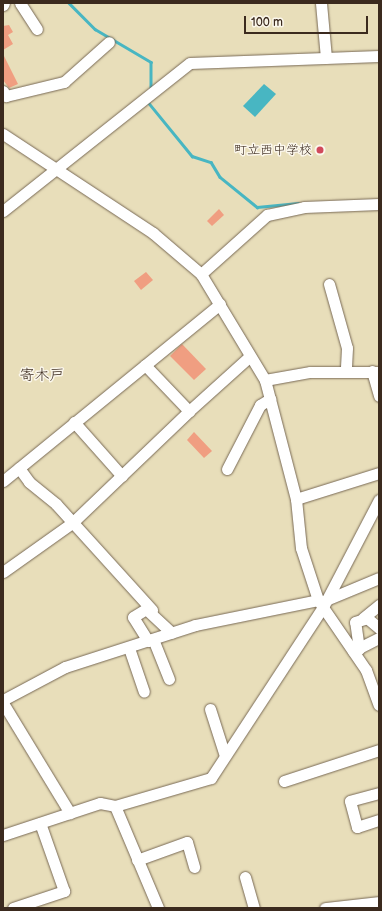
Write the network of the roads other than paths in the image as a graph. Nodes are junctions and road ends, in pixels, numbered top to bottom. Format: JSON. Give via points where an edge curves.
{"nodes":[{"id":1,"x":20,"y":3,"type":"edge"},
{"id":2,"x":321,"y":3,"type":"edge"},
{"id":3,"x":37,"y":29,"type":"dead end"},
{"id":4,"x":109,"y":42,"type":"dead end"},
{"id":5,"x":379,"y":56,"type":"edge"},
{"id":6,"x":326,"y":58,"type":"junction"},
{"id":7,"x":3,"y":91,"type":"edge"},
{"id":8,"x":3,"y":134,"type":"edge"},
{"id":9,"x":57,"y":167,"type":"junction"},
{"id":10,"x":379,"y":205,"type":"edge"},
{"id":11,"x":3,"y":211,"type":"edge"},
{"id":12,"x":201,"y":274,"type":"junction"},
{"id":13,"x":329,"y":284,"type":"dead end"},
{"id":14,"x":220,"y":304,"type":"junction"},
{"id":15,"x":250,"y":356,"type":"junction"},
{"id":16,"x":145,"y":365,"type":"junction"},
{"id":17,"x":346,"y":370,"type":"junction"},
{"id":18,"x":375,"y":372,"type":"edge"},
{"id":19,"x":265,"y":380,"type":"junction"},
{"id":20,"x":379,"y":396,"type":"edge"},
{"id":21,"x":270,"y":399,"type":"junction"},
{"id":22,"x":189,"y":411,"type":"junction"},
{"id":23,"x":74,"y":422,"type":"junction"},
{"id":24,"x":18,"y":468,"type":"junction"},
{"id":25,"x":227,"y":469,"type":"dead end"},
{"id":26,"x":379,"y":473,"type":"edge"},
{"id":27,"x":122,"y":476,"type":"junction"},
{"id":28,"x":3,"y":481,"type":"edge"},
{"id":29,"x":296,"y":499,"type":"junction"},
{"id":30,"x":379,"y":500,"type":"edge"},
{"id":31,"x":72,"y":523,"type":"junction"},
{"id":32,"x":3,"y":572,"type":"edge"},
{"id":33,"x":379,"y":578,"type":"edge"},
{"id":34,"x":322,"y":602,"type":"junction"},
{"id":35,"x":379,"y":606,"type":"edge"},
{"id":36,"x":152,"y":610,"type":"junction"},
{"id":37,"x":363,"y":618,"type":"junction"},
{"id":38,"x":379,"y":628,"type":"edge"},
{"id":39,"x":172,"y":633,"type":"junction"},
{"id":40,"x":379,"y":638,"type":"edge"},
{"id":41,"x":150,"y":640,"type":"junction"},
{"id":42,"x":129,"y":648,"type":"junction"},
{"id":43,"x":356,"y":650,"type":"junction"},
{"id":44,"x":169,"y":679,"type":"dead end"},
{"id":45,"x":144,"y":692,"type":"dead end"},
{"id":46,"x":3,"y":702,"type":"edge"},
{"id":47,"x":379,"y":705,"type":"edge"},
{"id":48,"x":210,"y":709,"type":"dead end"},
{"id":49,"x":379,"y":750,"type":"edge"},
{"id":50,"x":225,"y":756,"type":"junction"},
{"id":51,"x":284,"y":781,"type":"dead end"},
{"id":52,"x":379,"y":793,"type":"edge"},
{"id":53,"x":115,"y":806,"type":"junction"},
{"id":54,"x":70,"y":812,"type":"junction"},
{"id":55,"x":379,"y":820,"type":"edge"},
{"id":56,"x":40,"y":823,"type":"junction"},
{"id":57,"x":3,"y":835,"type":"edge"},
{"id":58,"x":137,"y":860,"type":"junction"},
{"id":59,"x":194,"y":867,"type":"dead end"},
{"id":60,"x":245,"y":877,"type":"dead end"},
{"id":61,"x":376,"y":904,"type":"edge"},
{"id":62,"x":13,"y":908,"type":"edge"},
{"id":63,"x":158,"y":908,"type":"edge"},
{"id":64,"x":254,"y":908,"type":"edge"},
{"id":65,"x":324,"y":908,"type":"edge"}],
"edges":[{"from":1,"to":3,"type":"street"},
{"from":2,"to":6,"type":"street"},
{"from":4,"to":7,"type":"street","via":[[64,82],[6,96]]},
{"from":5,"to":6,"type":"street"},
{"from":6,"to":9,"type":"street","via":[[190,63]]},
{"from":8,"to":9,"type":"street"},
{"from":9,"to":11,"type":"street"},
{"from":9,"to":12,"type":"street","via":[[153,232]]},
{"from":10,"to":12,"type":"street","via":[[304,207],[267,215]]},
{"from":12,"to":14,"type":"street"},
{"from":13,"to":17,"type":"street","via":[[347,348]]},
{"from":14,"to":15,"type":"street"},
{"from":14,"to":16,"type":"street"},
{"from":15,"to":19,"type":"street"},
{"from":15,"to":22,"type":"street"},
{"from":16,"to":22,"type":"street"},
{"from":16,"to":23,"type":"street"},
{"from":17,"to":18,"type":"street"},
{"from":17,"to":19,"type":"street","via":[[310,372]]},
{"from":18,"to":20,"type":"street"},
{"from":19,"to":21,"type":"street"},
{"from":21,"to":25,"type":"street","via":[[260,405]]},
{"from":21,"to":29,"type":"street"},
{"from":22,"to":27,"type":"street"},
{"from":23,"to":24,"type":"street"},
{"from":23,"to":27,"type":"street"},
{"from":24,"to":28,"type":"street"},
{"from":24,"to":31,"type":"street"},
{"from":26,"to":29,"type":"street"},
{"from":27,"to":31,"type":"street"},
{"from":29,"to":34,"type":"street","via":[[301,548]]},
{"from":30,"to":34,"type":"street"},
{"from":31,"to":32,"type":"street"},
{"from":31,"to":36,"type":"street"},
{"from":33,"to":34,"type":"street"},
{"from":34,"to":39,"type":"street","via":[[275,607]]},
{"from":34,"to":43,"type":"street"},
{"from":34,"to":50,"type":"street"},
{"from":35,"to":37,"type":"street"},
{"from":36,"to":39,"type":"street"},
{"from":36,"to":41,"type":"street","via":[[146,609],[133,617]]},
{"from":37,"to":38,"type":"street"},
{"from":37,"to":43,"type":"street","via":[[355,622]]},
{"from":39,"to":41,"type":"street"},
{"from":40,"to":43,"type":"street"},
{"from":41,"to":42,"type":"street"},
{"from":41,"to":44,"type":"street"},
{"from":42,"to":45,"type":"street"},
{"from":42,"to":46,"type":"street","via":[[65,667]]},
{"from":43,"to":47,"type":"street"},
{"from":46,"to":54,"type":"street"},
{"from":48,"to":50,"type":"street"},
{"from":49,"to":51,"type":"street"},
{"from":50,"to":53,"type":"street","via":[[212,778]]},
{"from":52,"to":55,"type":"street","via":[[350,801],[357,827]]},
{"from":53,"to":54,"type":"street","via":[[100,803]]},
{"from":53,"to":58,"type":"street"},
{"from":54,"to":56,"type":"street"},
{"from":56,"to":57,"type":"street"},
{"from":56,"to":62,"type":"street","via":[[64,891]]},
{"from":58,"to":59,"type":"street","via":[[187,842]]},
{"from":58,"to":63,"type":"street"},
{"from":60,"to":64,"type":"street"},
{"from":61,"to":65,"type":"street"}]}
